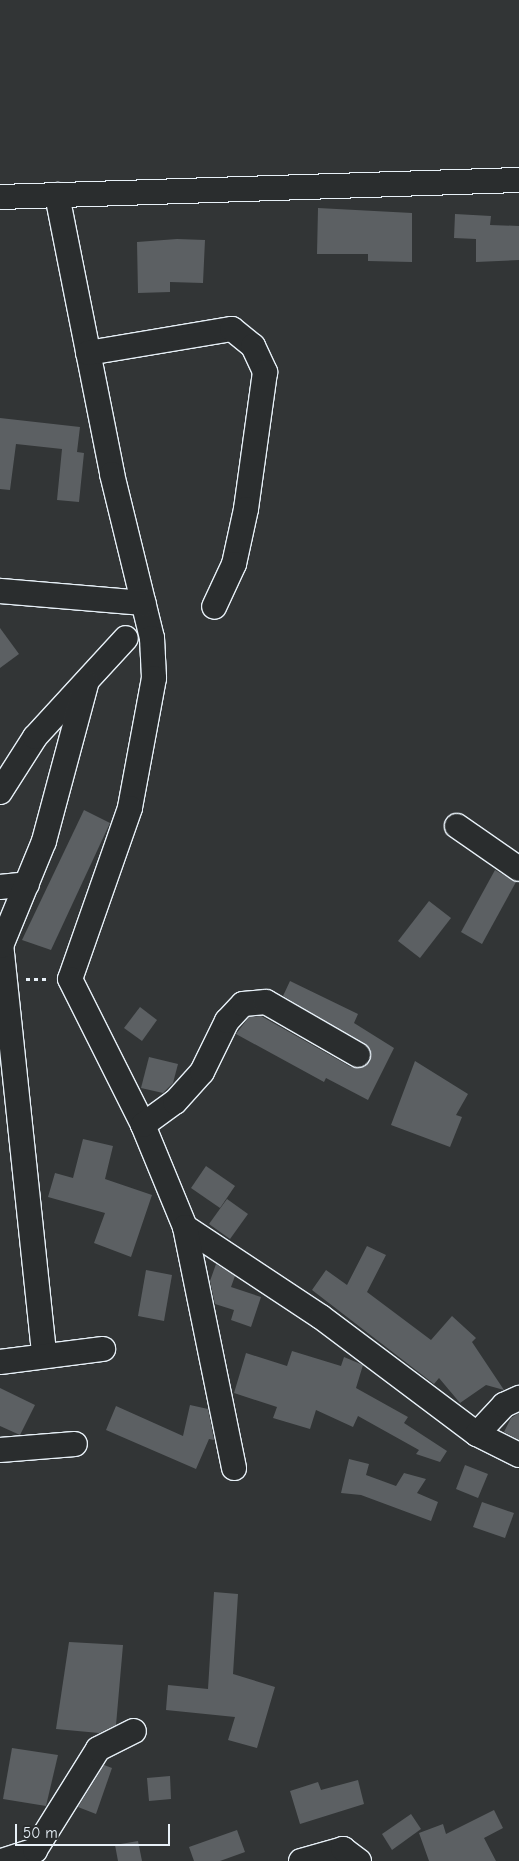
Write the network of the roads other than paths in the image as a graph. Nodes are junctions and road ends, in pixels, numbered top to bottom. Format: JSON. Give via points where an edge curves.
{"nodes":[{"id":1,"x":519,"y":180,"type":"edge"},
{"id":2,"x":57,"y":195,"type":"junction"},
{"id":3,"x":0,"y":197,"type":"edge"},
{"id":4,"x":88,"y":353,"type":"junction"},
{"id":5,"x":0,"y":591,"type":"edge"},
{"id":6,"x":144,"y":602,"type":"junction"},
{"id":7,"x":214,"y":607,"type":"dead end"},
{"id":8,"x":126,"y":638,"type":"dead end"},
{"id":9,"x":86,"y":684,"type":"junction"},
{"id":10,"x":0,"y":792,"type":"edge"},
{"id":11,"x":457,"y":826,"type":"dead end"},
{"id":12,"x":519,"y":869,"type":"edge"},
{"id":13,"x":27,"y":884,"type":"junction"},
{"id":14,"x":0,"y":887,"type":"edge"},
{"id":15,"x":1,"y":940,"type":"edge"},
{"id":16,"x":358,"y":1055,"type":"dead end"},
{"id":17,"x":143,"y":1125,"type":"junction"},
{"id":18,"x":185,"y":1227,"type":"junction"},
{"id":19,"x":102,"y":1349,"type":"dead end"},
{"id":20,"x":44,"y":1356,"type":"junction"},
{"id":21,"x":0,"y":1362,"type":"edge"},
{"id":22,"x":519,"y":1398,"type":"edge"},
{"id":23,"x":477,"y":1434,"type":"junction"},
{"id":24,"x":75,"y":1444,"type":"dead end"},
{"id":25,"x":0,"y":1450,"type":"edge"},
{"id":26,"x":519,"y":1455,"type":"edge"},
{"id":27,"x":234,"y":1468,"type":"dead end"},
{"id":28,"x":134,"y":1731,"type":"dead end"},
{"id":29,"x":37,"y":1856,"type":"edge"},
{"id":30,"x":1,"y":1858,"type":"edge"},
{"id":31,"x":301,"y":1861,"type":"edge"},
{"id":32,"x":359,"y":1861,"type":"edge"}],
"edges":[{"from":1,"to":2,"type":"street"},
{"from":2,"to":3,"type":"street"},
{"from":2,"to":4,"type":"street"},
{"from":4,"to":6,"type":"street"},
{"from":4,"to":7,"type":"street","via":[[232,329],[253,346],[265,372],[246,510],[234,564]]},
{"from":5,"to":6,"type":"street"},
{"from":6,"to":17,"type":"street","via":[[152,638],[154,678],[130,808],[70,979]]},
{"from":8,"to":9,"type":"street"},
{"from":9,"to":10,"type":"street","via":[[35,738]]},
{"from":9,"to":13,"type":"street","via":[[53,809]]},
{"from":11,"to":12,"type":"street"},
{"from":13,"to":14,"type":"street"},
{"from":13,"to":15,"type":"street"},
{"from":15,"to":20,"type":"street"},
{"from":16,"to":17,"type":"street","via":[[266,1002],[243,1004],[227,1020],[202,1072],[175,1102]]},
{"from":17,"to":18,"type":"street"},
{"from":18,"to":23,"type":"street","via":[[321,1317]]},
{"from":18,"to":27,"type":"street"},
{"from":19,"to":20,"type":"street"},
{"from":20,"to":21,"type":"street"},
{"from":22,"to":23,"type":"street","via":[[504,1405]]},
{"from":23,"to":26,"type":"street"},
{"from":24,"to":25,"type":"street"},
{"from":28,"to":29,"type":"street","via":[[98,1749]]},
{"from":29,"to":30,"type":"street"},
{"from":31,"to":32,"type":"street","via":[[342,1849]]}]}
